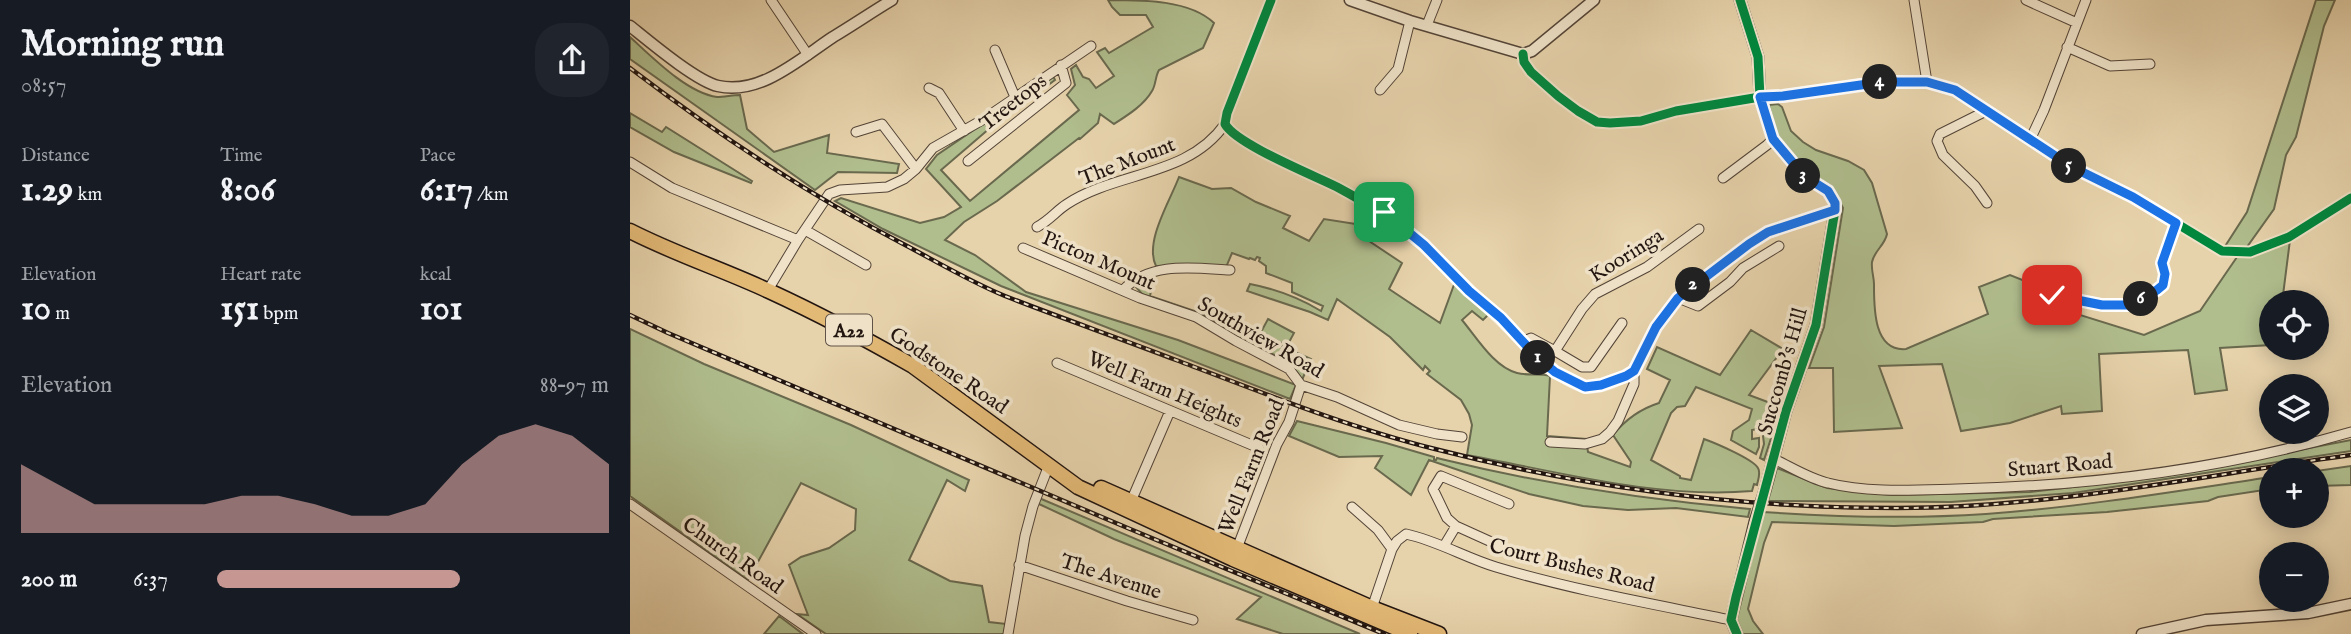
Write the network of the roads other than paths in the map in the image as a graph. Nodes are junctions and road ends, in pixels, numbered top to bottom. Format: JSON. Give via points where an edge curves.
{"nodes":[{"id":1,"x":771,"y":0,"type":"edge"},
{"id":2,"x":892,"y":0,"type":"edge"},
{"id":3,"x":1271,"y":0,"type":"edge"},
{"id":4,"x":1350,"y":0,"type":"edge"},
{"id":5,"x":1437,"y":0,"type":"edge"},
{"id":6,"x":1594,"y":0,"type":"edge"},
{"id":7,"x":1740,"y":0,"type":"edge"},
{"id":8,"x":1914,"y":0,"type":"edge"},
{"id":9,"x":2026,"y":0,"type":"edge"},
{"id":10,"x":2086,"y":0,"type":"edge"},
{"id":11,"x":1410,"y":21,"type":"junction"},
{"id":12,"x":2077,"y":23,"type":"junction"},
{"id":13,"x":1427,"y":25,"type":"junction"},
{"id":14,"x":630,"y":26,"type":"edge"},
{"id":15,"x":1091,"y":46,"type":"dead end"},
{"id":16,"x":2067,"y":47,"type":"junction"},
{"id":17,"x":995,"y":50,"type":"dead end"},
{"id":18,"x":1523,"y":54,"type":"junction"},
{"id":19,"x":808,"y":55,"type":"junction"},
{"id":20,"x":2150,"y":64,"type":"dead end"},
{"id":21,"x":1061,"y":65,"type":"junction"},
{"id":22,"x":1927,"y":82,"type":"junction"},
{"id":23,"x":929,"y":88,"type":"dead end"},
{"id":24,"x":1380,"y":90,"type":"dead end"},
{"id":25,"x":1015,"y":97,"type":"junction"},
{"id":26,"x":1760,"y":97,"type":"junction"},
{"id":27,"x":1986,"y":111,"type":"junction"},
{"id":28,"x":1225,"y":124,"type":"junction"},
{"id":29,"x":964,"y":131,"type":"junction"},
{"id":30,"x":856,"y":132,"type":"dead end"},
{"id":31,"x":1773,"y":139,"type":"junction"},
{"id":32,"x":2030,"y":140,"type":"junction"},
{"id":33,"x":968,"y":161,"type":"dead end"},
{"id":34,"x":630,"y":162,"type":"edge"},
{"id":35,"x":916,"y":169,"type":"junction"},
{"id":36,"x":1723,"y":178,"type":"dead end"},
{"id":37,"x":1987,"y":203,"type":"dead end"},
{"id":38,"x":1835,"y":210,"type":"junction"},
{"id":39,"x":2176,"y":223,"type":"junction"},
{"id":40,"x":1037,"y":227,"type":"dead end"},
{"id":41,"x":1699,"y":229,"type":"dead end"},
{"id":42,"x":805,"y":230,"type":"junction"},
{"id":43,"x":630,"y":231,"type":"edge"},
{"id":44,"x":798,"y":240,"type":"junction"},
{"id":45,"x":1779,"y":246,"type":"dead end"},
{"id":46,"x":1023,"y":248,"type":"dead end"},
{"id":47,"x":2222,"y":251,"type":"dead end"},
{"id":48,"x":866,"y":265,"type":"dead end"},
{"id":49,"x":1230,"y":270,"type":"dead end"},
{"id":50,"x":768,"y":290,"type":"junction"},
{"id":51,"x":1123,"y":290,"type":"junction"},
{"id":52,"x":2052,"y":295,"type":"dead end"},
{"id":53,"x":1678,"y":298,"type":"junction"},
{"id":54,"x":1161,"y":305,"type":"joint"},
{"id":55,"x":1622,"y":323,"type":"dead end"},
{"id":56,"x":1522,"y":342,"type":"junction"},
{"id":57,"x":1555,"y":351,"type":"junction"},
{"id":58,"x":1057,"y":363,"type":"dead end"},
{"id":59,"x":1634,"y":371,"type":"junction"},
{"id":60,"x":1301,"y":385,"type":"junction"},
{"id":61,"x":1171,"y":411,"type":"junction"},
{"id":62,"x":2351,"y":432,"type":"edge"},
{"id":63,"x":1462,"y":437,"type":"dead end"},
{"id":64,"x":1550,"y":442,"type":"dead end"},
{"id":65,"x":1259,"y":448,"type":"dead end"},
{"id":66,"x":1774,"y":459,"type":"junction"},
{"id":67,"x":1049,"y":465,"type":"junction"},
{"id":68,"x":630,"y":504,"type":"edge"},
{"id":69,"x":1509,"y":504,"type":"dead end"},
{"id":70,"x":1129,"y":506,"type":"junction"},
{"id":71,"x":1352,"y":507,"type":"dead end"},
{"id":72,"x":1455,"y":526,"type":"junction"},
{"id":73,"x":1498,"y":545,"type":"dead end"},
{"id":74,"x":1444,"y":546,"type":"junction"},
{"id":75,"x":1392,"y":550,"type":"junction"},
{"id":76,"x":1235,"y":554,"type":"junction"},
{"id":77,"x":1019,"y":565,"type":"junction"},
{"id":78,"x":2351,"y":604,"type":"edge"},
{"id":79,"x":1372,"y":608,"type":"junction"},
{"id":80,"x":1193,"y":620,"type":"dead end"},
{"id":81,"x":1731,"y":620,"type":"junction"},
{"id":82,"x":816,"y":634,"type":"edge"},
{"id":83,"x":1008,"y":634,"type":"edge"},
{"id":84,"x":1410,"y":634,"type":"edge"},
{"id":85,"x":1439,"y":634,"type":"edge"},
{"id":86,"x":1737,"y":634,"type":"edge"},
{"id":87,"x":2142,"y":634,"type":"edge"}],
"edges":[{"from":1,"to":19,"type":"street"},
{"from":2,"to":19,"type":"street"},
{"from":3,"to":28,"type":"street"},
{"from":4,"to":11,"type":"street"},
{"from":5,"to":13,"type":"street"},
{"from":6,"to":18,"type":"street"},
{"from":7,"to":26,"type":"street","via":[[1758,57]]},
{"from":8,"to":22,"type":"street"},
{"from":9,"to":12,"type":"street"},
{"from":10,"to":12,"type":"street"},
{"from":11,"to":13,"type":"street"},
{"from":11,"to":24,"type":"street","via":[[1398,69]]},
{"from":12,"to":16,"type":"street"},
{"from":13,"to":18,"type":"street"},
{"from":14,"to":19,"type":"street","via":[[719,87],[760,82]]},
{"from":15,"to":21,"type":"street"},
{"from":16,"to":20,"type":"street","via":[[2110,66]]},
{"from":16,"to":32,"type":"street"},
{"from":17,"to":25,"type":"street"},
{"from":18,"to":26,"type":"street","via":[[1531,72],[1597,122],[1641,121]]},
{"from":21,"to":25,"type":"street"},
{"from":21,"to":33,"type":"street","name":"Treetops","via":[[1066,82]]},
{"from":22,"to":26,"type":"street","via":[[1882,82]]},
{"from":22,"to":27,"type":"street","via":[[1955,90]]},
{"from":23,"to":29,"type":"street","via":[[939,93]]},
{"from":25,"to":29,"type":"street"},
{"from":26,"to":31,"type":"street"},
{"from":27,"to":32,"type":"street"},
{"from":27,"to":37,"type":"street","via":[[1940,134],[1937,141]]},
{"from":28,"to":40,"type":"street","name":"The Mount","via":[[1195,153],[1067,204]]},
{"from":28,"to":56,"type":"street","via":[[1240,138],[1384,212]]},
{"from":29,"to":35,"type":"street","via":[[933,148]]},
{"from":30,"to":35,"type":"street","via":[[882,124]]},
{"from":31,"to":36,"type":"street"},
{"from":31,"to":38,"type":"street","via":[[1804,176],[1828,191]]},
{"from":32,"to":39,"type":"street"},
{"from":34,"to":44,"type":"street","via":[[672,188]]},
{"from":35,"to":42,"type":"street","via":[[887,187],[834,190]]},
{"from":38,"to":53,"type":"street","via":[[1768,232]]},
{"from":38,"to":66,"type":"street","name":"Succomb's Hill","via":[[1816,325]]},
{"from":39,"to":47,"type":"street"},
{"from":39,"to":52,"type":"street","via":[[2162,263],[2163,285],[2157,290],[2130,305],[2102,305]]},
{"from":41,"to":57,"type":"street","name":"Kooringa","via":[[1647,267],[1595,294]]},
{"from":42,"to":44,"type":"street"},
{"from":42,"to":48,"type":"street"},
{"from":43,"to":50,"type":"highway","name":"Godstone Road","number":"A22"},
{"from":44,"to":50,"type":"street"},
{"from":45,"to":53,"type":"street","via":[[1743,268],[1698,306]]},
{"from":46,"to":51,"type":"street","name":"Picton Mount"},
{"from":49,"to":51,"type":"street","via":[[1176,267],[1153,271],[1132,280]]},
{"from":50,"to":67,"type":"highway","name":"Godstone Road","number":"A22","via":[[913,366]]},
{"from":51,"to":54,"type":"street","name":"Picton Mount"},
{"from":53,"to":59,"type":"street","via":[[1656,327]]},
{"from":54,"to":60,"type":"street","name":"Southview Road","via":[[1196,317],[1289,369]]},
{"from":55,"to":57,"type":"street","via":[[1591,367],[1582,367]]},
{"from":56,"to":57,"type":"street","via":[[1531,338]]},
{"from":56,"to":59,"type":"street","via":[[1555,372],[1585,387]]},
{"from":58,"to":61,"type":"street","name":"Well Farm Heights"},
{"from":59,"to":64,"type":"street","via":[[1634,384],[1618,421],[1602,439],[1585,444]]},
{"from":60,"to":63,"type":"street","name":"Southview Road","via":[[1399,425]]},
{"from":60,"to":76,"type":"street","name":"Well Farm Road"},
{"from":61,"to":65,"type":"street","name":"Well Farm Heights"},
{"from":61,"to":70,"type":"street"},
{"from":62,"to":66,"type":"street","name":"Stuart Road","via":[[2209,464],[2016,488],[1890,491],[1827,483]]},
{"from":66,"to":81,"type":"street","name":"Succomb's Hill","bridge":true},
{"from":67,"to":70,"type":"highway","name":"Godstone Road","number":"A22"},
{"from":67,"to":77,"type":"street","via":[[1033,506]]},
{"from":68,"to":82,"type":"street","name":"Church Road"},
{"from":69,"to":72,"type":"street","via":[[1441,476],[1433,489]]},
{"from":70,"to":76,"type":"highway","name":"Godstone Road","number":"A22"},
{"from":71,"to":75,"type":"street"},
{"from":72,"to":73,"type":"street"},
{"from":72,"to":74,"type":"street"},
{"from":74,"to":75,"type":"street","name":"Court Bushes Road","via":[[1406,534]]},
{"from":74,"to":81,"type":"street","name":"Court Bushes Road","via":[[1556,583]]},
{"from":75,"to":79,"type":"street"},
{"from":76,"to":79,"type":"highway","name":"Godstone Road","number":"A22"},
{"from":76,"to":84,"type":"highway","name":"Godstone Road","number":"A22"},
{"from":77,"to":80,"type":"street","name":"The Avenue"},
{"from":77,"to":83,"type":"street"},
{"from":78,"to":87,"type":"street","via":[[2308,613],[2206,620]]},
{"from":79,"to":85,"type":"highway","name":"Godstone Road","number":"A22"},
{"from":81,"to":86,"type":"street"}]}
